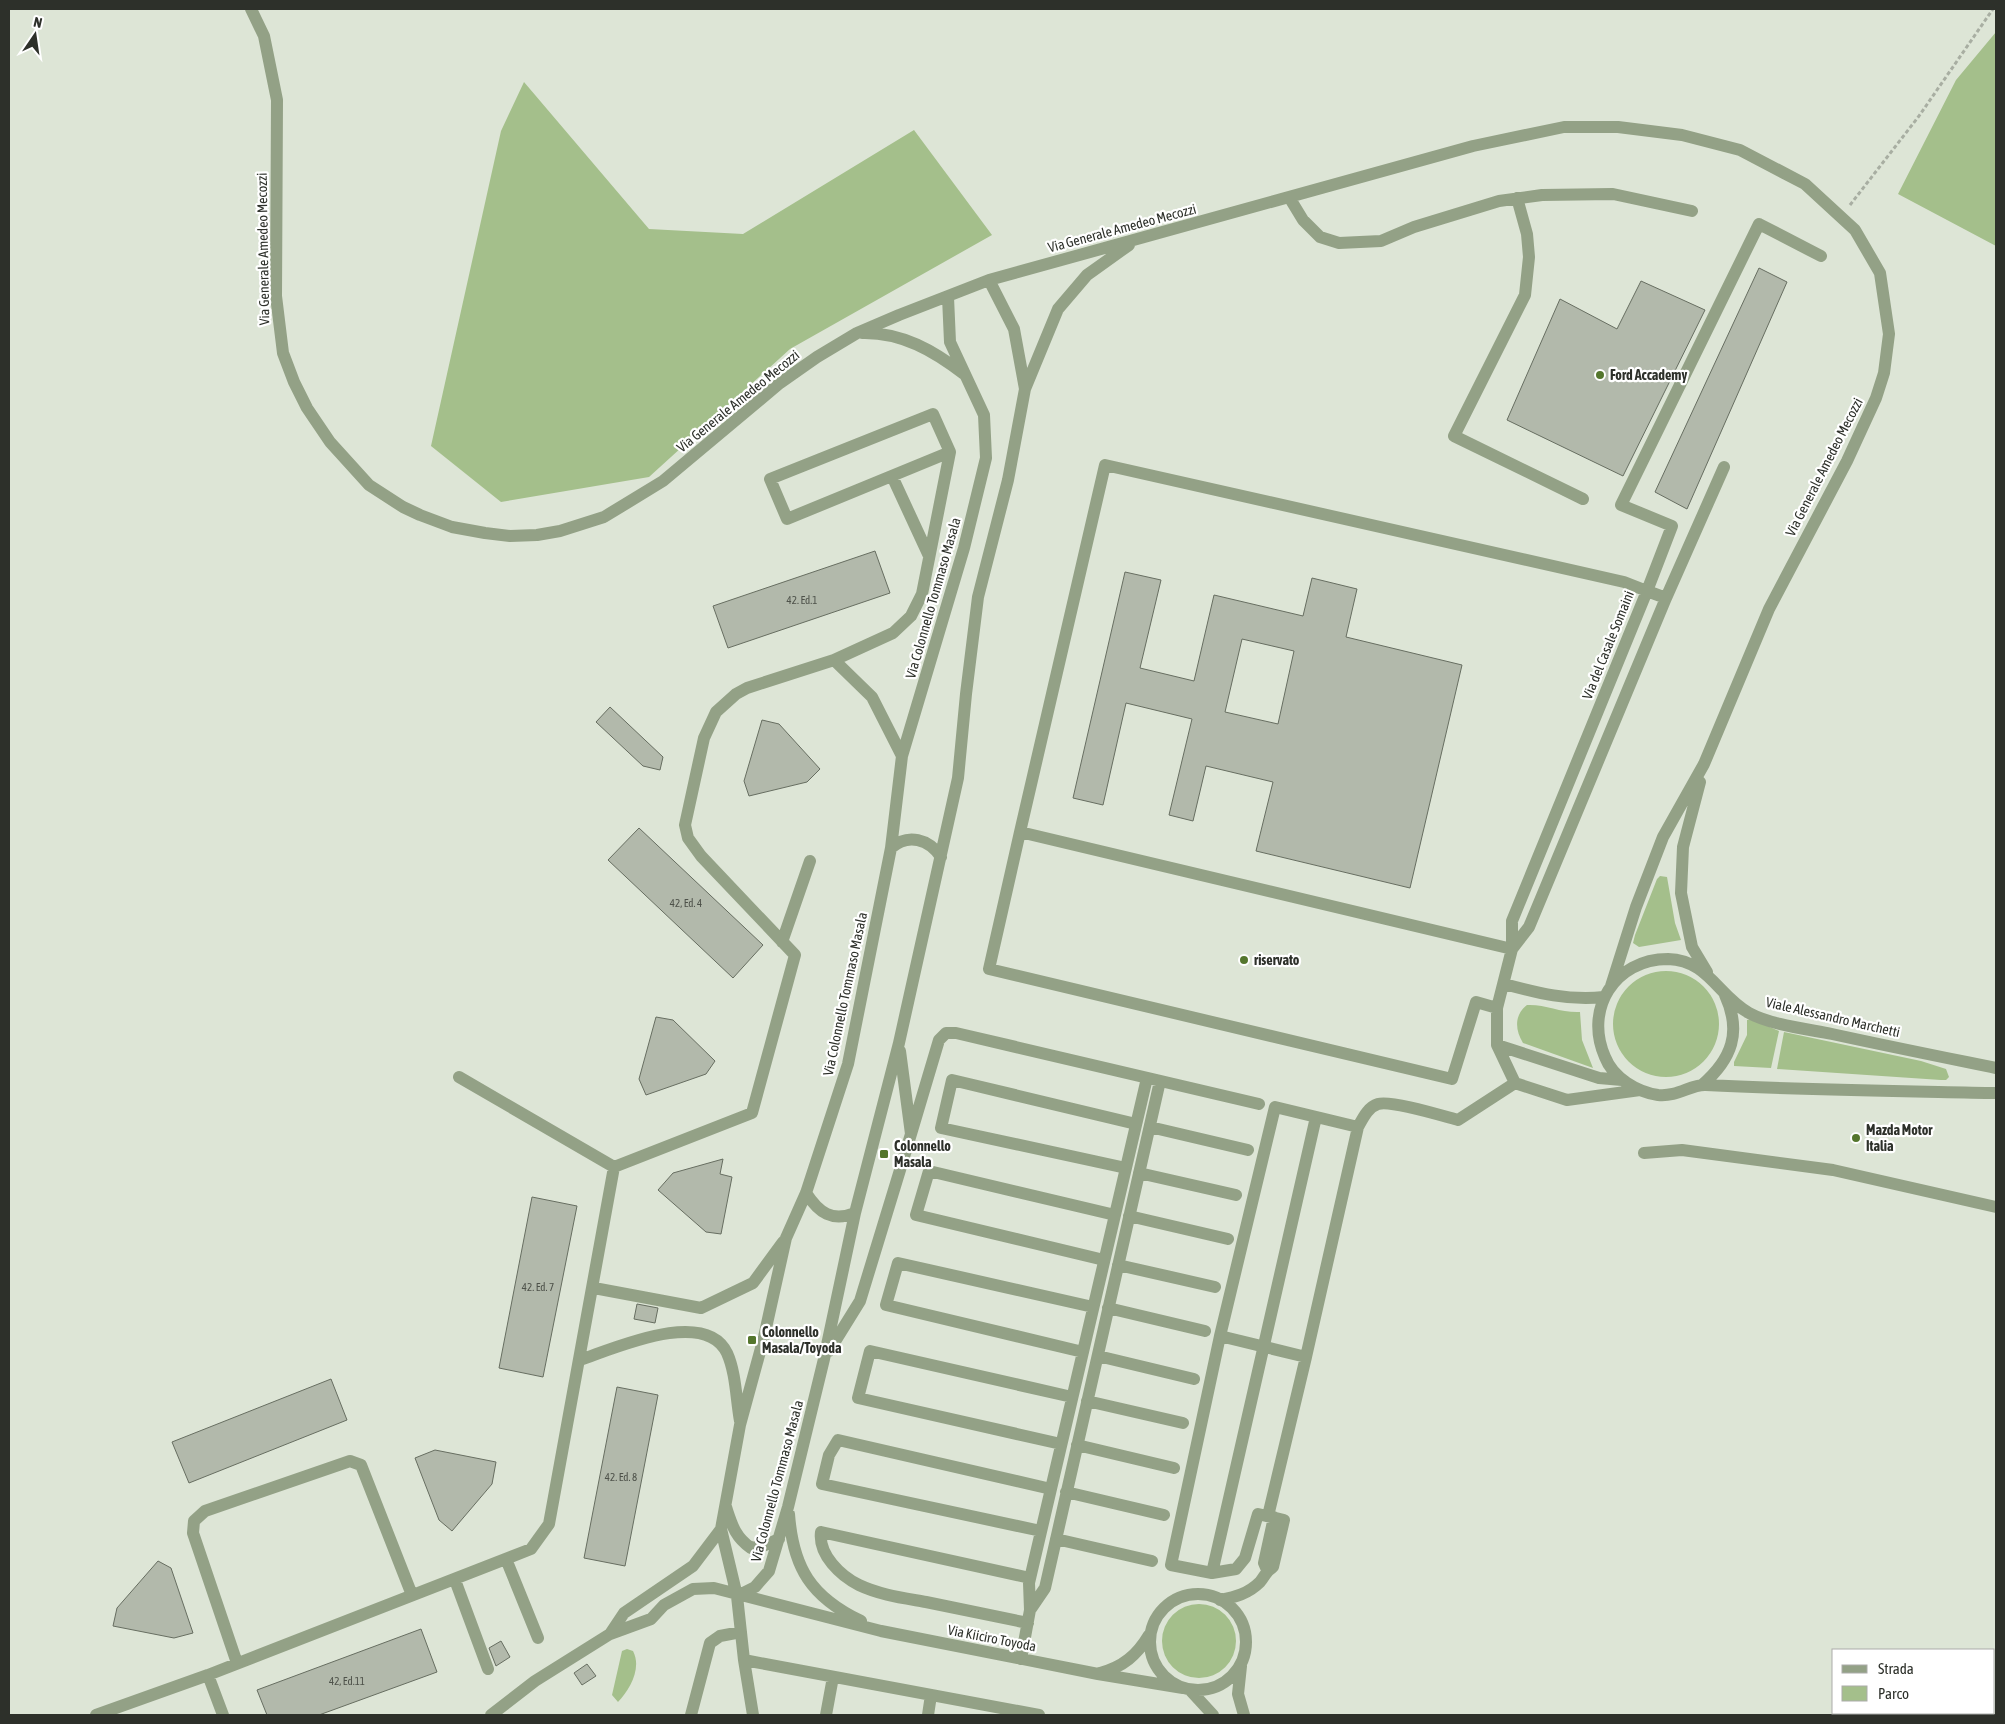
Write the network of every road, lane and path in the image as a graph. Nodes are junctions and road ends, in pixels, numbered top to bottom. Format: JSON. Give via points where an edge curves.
{"nodes":[{"id":1,"x":251,"y":9,"type":"edge"},
{"id":2,"x":1993,"y":9,"type":"edge"},
{"id":3,"x":1289,"y":197,"type":"junction"},
{"id":4,"x":1517,"y":198,"type":"junction"},
{"id":5,"x":1692,"y":211,"type":"dead end"},
{"id":6,"x":1841,"y":217,"type":"junction"},
{"id":7,"x":1137,"y":240,"type":"junction"},
{"id":8,"x":1821,"y":256,"type":"dead end"},
{"id":9,"x":990,"y":280,"type":"junction"},
{"id":10,"x":948,"y":298,"type":"junction"},
{"id":11,"x":857,"y":333,"type":"junction"},
{"id":12,"x":967,"y":376,"type":"junction"},
{"id":13,"x":1025,"y":390,"type":"junction"},
{"id":14,"x":950,"y":452,"type":"junction"},
{"id":15,"x":1724,"y":467,"type":"dead end"},
{"id":16,"x":892,"y":476,"type":"junction"},
{"id":17,"x":1583,"y":498,"type":"dead end"},
{"id":18,"x":929,"y":556,"type":"junction"},
{"id":19,"x":1647,"y":591,"type":"junction"},
{"id":20,"x":1666,"y":598,"type":"junction"},
{"id":21,"x":834,"y":660,"type":"junction"},
{"id":22,"x":902,"y":756,"type":"junction"},
{"id":23,"x":1704,"y":764,"type":"junction"},
{"id":24,"x":1020,"y":832,"type":"junction"},
{"id":25,"x":891,"y":848,"type":"junction"},
{"id":26,"x":941,"y":857,"type":"junction"},
{"id":27,"x":810,"y":861,"type":"dead end"},
{"id":28,"x":782,"y":942,"type":"junction"},
{"id":29,"x":1512,"y":949,"type":"junction"},
{"id":30,"x":1710,"y":976,"type":"junction"},
{"id":31,"x":1504,"y":984,"type":"junction"},
{"id":32,"x":1611,"y":986,"type":"junction"},
{"id":33,"x":1722,"y":990,"type":"junction"},
{"id":34,"x":1604,"y":997,"type":"junction"},
{"id":35,"x":1497,"y":1008,"type":"junction"},
{"id":36,"x":899,"y":1043,"type":"junction"},
{"id":37,"x":1497,"y":1045,"type":"junction"},
{"id":38,"x":1996,"y":1068,"type":"edge"},
{"id":39,"x":459,"y":1077,"type":"dead end"},
{"id":40,"x":1147,"y":1078,"type":"junction"},
{"id":41,"x":1622,"y":1080,"type":"junction"},
{"id":42,"x":1160,"y":1081,"type":"junction"},
{"id":43,"x":1515,"y":1083,"type":"junction"},
{"id":44,"x":1702,"y":1085,"type":"junction"},
{"id":45,"x":1640,"y":1090,"type":"junction"},
{"id":46,"x":1996,"y":1093,"type":"edge"},
{"id":47,"x":1259,"y":1104,"type":"dead end"},
{"id":48,"x":1316,"y":1117,"type":"junction"},
{"id":49,"x":1136,"y":1124,"type":"junction"},
{"id":50,"x":1150,"y":1126,"type":"junction"},
{"id":51,"x":1358,"y":1127,"type":"junction"},
{"id":52,"x":910,"y":1134,"type":"junction"},
{"id":53,"x":1248,"y":1150,"type":"dead end"},
{"id":54,"x":1644,"y":1153,"type":"dead end"},
{"id":55,"x":614,"y":1167,"type":"junction"},
{"id":56,"x":1126,"y":1168,"type":"junction"},
{"id":57,"x":1139,"y":1173,"type":"junction"},
{"id":58,"x":806,"y":1193,"type":"junction"},
{"id":59,"x":1236,"y":1195,"type":"dead end"},
{"id":60,"x":1996,"y":1207,"type":"edge"},
{"id":61,"x":855,"y":1213,"type":"junction"},
{"id":62,"x":1115,"y":1215,"type":"junction"},
{"id":63,"x":1129,"y":1216,"type":"junction"},
{"id":64,"x":786,"y":1238,"type":"junction"},
{"id":65,"x":1228,"y":1240,"type":"dead end"},
{"id":66,"x":1104,"y":1260,"type":"junction"},
{"id":67,"x":1118,"y":1265,"type":"junction"},
{"id":68,"x":1215,"y":1287,"type":"dead end"},
{"id":69,"x":594,"y":1288,"type":"junction"},
{"id":70,"x":1093,"y":1307,"type":"junction"},
{"id":71,"x":1108,"y":1308,"type":"junction"},
{"id":72,"x":1205,"y":1331,"type":"dead end"},
{"id":73,"x":1220,"y":1336,"type":"junction"},
{"id":74,"x":1264,"y":1347,"type":"junction"},
{"id":75,"x":1083,"y":1352,"type":"junction"},
{"id":76,"x":1098,"y":1356,"type":"junction"},
{"id":77,"x":1306,"y":1357,"type":"junction"},
{"id":78,"x":824,"y":1359,"type":"junction"},
{"id":79,"x":580,"y":1360,"type":"junction"},
{"id":80,"x":1194,"y":1379,"type":"dead end"},
{"id":81,"x":1072,"y":1397,"type":"junction"},
{"id":82,"x":1087,"y":1401,"type":"junction"},
{"id":83,"x":1183,"y":1423,"type":"dead end"},
{"id":84,"x":740,"y":1425,"type":"junction"},
{"id":85,"x":1061,"y":1444,"type":"junction"},
{"id":86,"x":1077,"y":1445,"type":"junction"},
{"id":87,"x":1174,"y":1468,"type":"dead end"},
{"id":88,"x":1051,"y":1489,"type":"junction"},
{"id":89,"x":1066,"y":1492,"type":"junction"},
{"id":90,"x":726,"y":1507,"type":"junction"},
{"id":91,"x":788,"y":1507,"type":"junction"},
{"id":92,"x":1164,"y":1515,"type":"dead end"},
{"id":93,"x":1271,"y":1517,"type":"junction"},
{"id":94,"x":721,"y":1529,"type":"junction"},
{"id":95,"x":1041,"y":1531,"type":"junction"},
{"id":96,"x":779,"y":1539,"type":"junction"},
{"id":97,"x":1056,"y":1539,"type":"junction"},
{"id":98,"x":506,"y":1559,"type":"junction"},
{"id":99,"x":1152,"y":1562,"type":"dead end"},
{"id":100,"x":1212,"y":1573,"type":"junction"},
{"id":101,"x":1030,"y":1578,"type":"junction"},
{"id":102,"x":455,"y":1580,"type":"junction"},
{"id":103,"x":412,"y":1595,"type":"junction"},
{"id":104,"x":737,"y":1596,"type":"junction"},
{"id":105,"x":1220,"y":1600,"type":"junction"},
{"id":106,"x":1029,"y":1616,"type":"junction"},
{"id":107,"x":881,"y":1630,"type":"junction"},
{"id":108,"x":741,"y":1632,"type":"junction"},
{"id":109,"x":1150,"y":1632,"type":"junction"},
{"id":110,"x":610,"y":1634,"type":"junction"},
{"id":111,"x":538,"y":1638,"type":"dead end"},
{"id":112,"x":1020,"y":1659,"type":"junction"},
{"id":113,"x":744,"y":1660,"type":"junction"},
{"id":114,"x":1242,"y":1662,"type":"junction"},
{"id":115,"x":237,"y":1663,"type":"junction"},
{"id":116,"x":488,"y":1669,"type":"dead end"},
{"id":117,"x":1098,"y":1674,"type":"junction"},
{"id":118,"x":208,"y":1675,"type":"junction"},
{"id":119,"x":833,"y":1677,"type":"junction"},
{"id":120,"x":1186,"y":1689,"type":"junction"},
{"id":121,"x":932,"y":1695,"type":"junction"},
{"id":122,"x":96,"y":1715,"type":"edge"},
{"id":123,"x":223,"y":1715,"type":"edge"},
{"id":124,"x":491,"y":1715,"type":"edge"},
{"id":125,"x":690,"y":1715,"type":"edge"},
{"id":126,"x":756,"y":1715,"type":"edge"},
{"id":127,"x":826,"y":1715,"type":"edge"},
{"id":128,"x":928,"y":1715,"type":"edge"},
{"id":129,"x":1032,"y":1715,"type":"edge"},
{"id":130,"x":1213,"y":1715,"type":"edge"},
{"id":131,"x":1244,"y":1715,"type":"edge"}],
"edges":[{"from":1,"to":11,"type":"street","name":"Via Generale Amedeo Mecozzi","via":[[264,36],[277,100],[276,296],[283,353],[307,408],[330,442],[369,485],[403,507],[452,527],[510,536],[560,531],[604,517],[663,481],[780,383]]},
{"from":2,"to":6,"type":"path","via":[[1918,116]]},
{"from":3,"to":4,"type":"street","via":[[1303,220],[1320,237],[1339,243],[1381,241],[1414,227]]},
{"from":3,"to":6,"type":"street","name":"Via Generale Amedeo Mecozzi","via":[[1473,146],[1564,127],[1618,128],[1682,135],[1740,150],[1805,184]]},
{"from":3,"to":7,"type":"street","name":"Via Generale Amedeo Mecozzi"},
{"from":4,"to":5,"type":"street","via":[[1613,194]]},
{"from":4,"to":17,"type":"street","via":[[1527,234],[1529,257],[1525,295],[1454,436]]},
{"from":6,"to":23,"type":"street","name":"Via Generale Amedeo Mecozzi","via":[[1854,230],[1880,273],[1889,334],[1884,373],[1847,461],[1769,609]]},
{"from":7,"to":9,"type":"street","name":"Via Generale Amedeo Mecozzi"},
{"from":7,"to":13,"type":"street","via":[[1087,275],[1058,309]]},
{"from":8,"to":19,"type":"street","via":[[1759,224],[1621,505],[1672,526]]},
{"from":9,"to":10,"type":"street","name":"Via Generale Amedeo Mecozzi"},
{"from":9,"to":13,"type":"street","via":[[1014,329]]},
{"from":10,"to":11,"type":"street","name":"Via Generale Amedeo Mecozzi"},
{"from":10,"to":12,"type":"street","name":"Via Colonnello Tommaso Masala","via":[[950,342]]},
{"from":11,"to":12,"type":"street","via":[[876,333],[912,342]]},
{"from":12,"to":22,"type":"street","name":"Via Colonnello Tommaso Masala","via":[[984,415],[986,458],[964,548]]},
{"from":13,"to":26,"type":"street","name":"Via Colonnello Tommaso Masala","via":[[1008,480],[978,597],[958,778]]},
{"from":14,"to":16,"type":"street"},
{"from":14,"to":16,"type":"street","via":[[933,414],[770,478],[787,519]]},
{"from":14,"to":18,"type":"street"},
{"from":15,"to":20,"type":"street"},
{"from":16,"to":18,"type":"street"},
{"from":18,"to":21,"type":"street","via":[[918,606],[904,625]]},
{"from":19,"to":20,"type":"street","name":"Via del Casale Somaini"},
{"from":19,"to":24,"type":"street","via":[[1624,582],[1105,465]]},
{"from":19,"to":29,"type":"street","name":"Via del Casale Somaini","via":[[1512,921]]},
{"from":20,"to":29,"type":"street","via":[[1529,927]]},
{"from":21,"to":22,"type":"street","via":[[872,697]]},
{"from":21,"to":28,"type":"street","via":[[747,688],[716,712],[704,738],[687,810],[685,826],[688,838]]},
{"from":22,"to":25,"type":"street","name":"Via Colonnello Tommaso Masala"},
{"from":23,"to":30,"type":"street","name":"Via Generale Amedeo Mecozzi","via":[[1683,847],[1681,893],[1692,947]]},
{"from":23,"to":32,"type":"street","name":"Via Generale Amedeo Mecozzi","via":[[1664,837],[1636,907]]},
{"from":24,"to":29,"type":"street"},
{"from":24,"to":35,"type":"street","via":[[989,969],[1452,1079],[1476,1002]]},
{"from":25,"to":26,"type":"street","via":[[901,841],[915,839],[931,846]]},
{"from":25,"to":58,"type":"street","name":"Via Colonnello Tommaso Masala","via":[[848,1064]]},
{"from":26,"to":36,"type":"street","name":"Via Colonnello Tommaso Masala"},
{"from":27,"to":28,"type":"street"},
{"from":28,"to":55,"type":"street","via":[[795,955],[752,1113]]},
{"from":29,"to":31,"type":"street"},
{"from":30,"to":32,"type":"street","name":"Viale Alessandro Marchetti","via":[[1693,965],[1671,959],[1656,960],[1639,964]]},
{"from":30,"to":33,"type":"street","name":"Viale Alessandro Marchetti"},
{"from":31,"to":34,"type":"street","via":[[1556,998],[1581,1000]]},
{"from":31,"to":35,"type":"street"},
{"from":32,"to":34,"type":"street","name":"Viale Alessandro Marchetti"},
{"from":33,"to":38,"type":"street","name":"Viale Alessandro Marchetti","via":[[1749,1012],[1784,1024]]},
{"from":33,"to":44,"type":"street","via":[[1734,1026],[1732,1039],[1724,1062]]},
{"from":34,"to":41,"type":"street","name":"Viale Alessandro Marchetti","via":[[1597,1027],[1599,1045],[1606,1061]]},
{"from":35,"to":37,"type":"street"},
{"from":36,"to":52,"type":"street"},
{"from":36,"to":61,"type":"street","name":"Via Colonnello Tommaso Masala"},
{"from":37,"to":41,"type":"street","name":"Viale Alessandro Marchetti","via":[[1599,1078]]},
{"from":37,"to":43,"type":"street"},
{"from":39,"to":55,"type":"street"},
{"from":40,"to":42,"type":"street"},
{"from":40,"to":49,"type":"street"},
{"from":40,"to":52,"type":"street","via":[[946,1033],[939,1040]]},
{"from":41,"to":45,"type":"street","name":"Viale Alessandro Marchetti"},
{"from":42,"to":47,"type":"street"},
{"from":42,"to":50,"type":"street"},
{"from":43,"to":45,"type":"street","name":"Viale Alessandro Marchetti","via":[[1567,1100]]},
{"from":43,"to":51,"type":"street","via":[[1458,1120],[1378,1104],[1368,1111]]},
{"from":44,"to":45,"type":"street","name":"Viale Alessandro Marchetti","via":[[1671,1095]]},
{"from":44,"to":46,"type":"street","name":"Viale Alessandro Marchetti"},
{"from":48,"to":51,"type":"street"},
{"from":48,"to":73,"type":"street","via":[[1275,1108]]},
{"from":48,"to":74,"type":"street"},
{"from":49,"to":56,"type":"street"},
{"from":49,"to":56,"type":"street","via":[[952,1080],[941,1128]]},
{"from":50,"to":53,"type":"street"},
{"from":50,"to":57,"type":"street"},
{"from":51,"to":77,"type":"street"},
{"from":52,"to":78,"type":"street","via":[[860,1301]]},
{"from":54,"to":60,"type":"street","via":[[1682,1150],[1833,1170]]},
{"from":55,"to":69,"type":"street"},
{"from":56,"to":62,"type":"street"},
{"from":57,"to":59,"type":"street"},
{"from":57,"to":63,"type":"street"},
{"from":58,"to":61,"type":"street","via":[[823,1213],[833,1217]]},
{"from":58,"to":64,"type":"street","name":"Via Colonnello Tommaso Masala"},
{"from":61,"to":78,"type":"street","name":"Via Colonnello Tommaso Masala"},
{"from":62,"to":66,"type":"street"},
{"from":62,"to":66,"type":"street","via":[[929,1171],[916,1215]]},
{"from":63,"to":65,"type":"street"},
{"from":63,"to":67,"type":"street"},
{"from":64,"to":69,"type":"street","via":[[753,1283],[701,1308]]},
{"from":64,"to":84,"type":"street","name":"Via Colonnello Tommaso Masala"},
{"from":66,"to":70,"type":"street"},
{"from":67,"to":68,"type":"street"},
{"from":67,"to":71,"type":"street"},
{"from":69,"to":79,"type":"street"},
{"from":70,"to":75,"type":"street"},
{"from":70,"to":75,"type":"street","via":[[898,1263],[886,1304]]},
{"from":71,"to":72,"type":"street"},
{"from":71,"to":76,"type":"street"},
{"from":73,"to":74,"type":"street"},
{"from":73,"to":100,"type":"street","via":[[1171,1565]]},
{"from":74,"to":77,"type":"street"},
{"from":74,"to":100,"type":"street"},
{"from":75,"to":81,"type":"street"},
{"from":76,"to":80,"type":"street"},
{"from":76,"to":82,"type":"street"},
{"from":77,"to":93,"type":"street"},
{"from":78,"to":91,"type":"street","name":"Via Colonnello Tommaso Masala"},
{"from":79,"to":84,"type":"street","via":[[658,1334],[685,1331],[710,1337],[726,1352]]},
{"from":79,"to":98,"type":"street","via":[[549,1524],[531,1549]]},
{"from":81,"to":85,"type":"street"},
{"from":81,"to":85,"type":"street","via":[[870,1351],[858,1398]]},
{"from":82,"to":83,"type":"street"},
{"from":82,"to":86,"type":"street"},
{"from":84,"to":90,"type":"street","name":"Via Colonnello Tommaso Masala"},
{"from":85,"to":88,"type":"street"},
{"from":86,"to":87,"type":"street"},
{"from":86,"to":89,"type":"street"},
{"from":88,"to":95,"type":"street"},
{"from":88,"to":95,"type":"street","via":[[838,1440],[825,1467],[822,1484]]},
{"from":89,"to":92,"type":"street"},
{"from":89,"to":97,"type":"street"},
{"from":90,"to":94,"type":"street","name":"Via Colonnello Tommaso Masala"},
{"from":90,"to":96,"type":"street","via":[[740,1541],[751,1548]]},
{"from":91,"to":96,"type":"street","name":"Via Colonnello Tommaso Masala"},
{"from":91,"to":107,"type":"street","name":"Via Kiiciro Toyoda","via":[[791,1543],[813,1586],[828,1601]]},
{"from":93,"to":100,"type":"street","via":[[1236,1569]]},
{"from":93,"to":105,"type":"street","via":[[1273,1567],[1252,1589],[1237,1597]]},
{"from":94,"to":104,"type":"street","name":"Via Colonnello Tommaso Masala"},
{"from":94,"to":110,"type":"street","via":[[693,1566],[624,1613]]},
{"from":95,"to":101,"type":"street"},
{"from":96,"to":104,"type":"street","name":"Via Colonnello Tommaso Masala","via":[[769,1571],[755,1587]]},
{"from":97,"to":99,"type":"street"},
{"from":97,"to":106,"type":"street","via":[[1044,1588]]},
{"from":98,"to":102,"type":"street"},
{"from":98,"to":111,"type":"street"},
{"from":101,"to":106,"type":"street"},
{"from":101,"to":106,"type":"street","via":[[821,1532],[830,1561],[860,1586],[896,1596]]},
{"from":102,"to":103,"type":"street"},
{"from":102,"to":116,"type":"street"},
{"from":103,"to":115,"type":"street"},
{"from":103,"to":115,"type":"street","via":[[360,1466],[355,1463],[350,1461],[205,1512],[194,1521],[193,1533]]},
{"from":104,"to":107,"type":"street","name":"Via Kiiciro Toyoda"},
{"from":104,"to":108,"type":"street"},
{"from":104,"to":110,"type":"street","name":"Via Kiiciro Toyoda","via":[[714,1588],[693,1589],[664,1605],[651,1619]]},
{"from":105,"to":109,"type":"street","via":[[1196,1594],[1172,1601],[1162,1609]]},
{"from":105,"to":114,"type":"street","via":[[1237,1614],[1244,1628],[1246,1645]]},
{"from":106,"to":112,"type":"street"},
{"from":107,"to":112,"type":"street","name":"Via Kiiciro Toyoda"},
{"from":108,"to":113,"type":"street"},
{"from":108,"to":125,"type":"street","via":[[720,1636],[710,1643]]},
{"from":109,"to":117,"type":"street","via":[[1141,1648],[1126,1662]]},
{"from":109,"to":120,"type":"street","via":[[1150,1649],[1160,1673]]},
{"from":110,"to":124,"type":"street","via":[[535,1681]]},
{"from":112,"to":117,"type":"street","name":"Via Kiiciro Toyoda"},
{"from":113,"to":119,"type":"street"},
{"from":113,"to":126,"type":"street"},
{"from":114,"to":120,"type":"street","via":[[1222,1684],[1205,1690]]},
{"from":114,"to":131,"type":"street","via":[[1238,1694]]},
{"from":115,"to":118,"type":"street"},
{"from":117,"to":120,"type":"street","name":"Via Kiiciro Toyoda"},
{"from":118,"to":122,"type":"street"},
{"from":118,"to":123,"type":"street"},
{"from":119,"to":121,"type":"street"},
{"from":119,"to":127,"type":"street"},
{"from":120,"to":130,"type":"street"},
{"from":121,"to":128,"type":"street"},
{"from":121,"to":129,"type":"street"}]}
